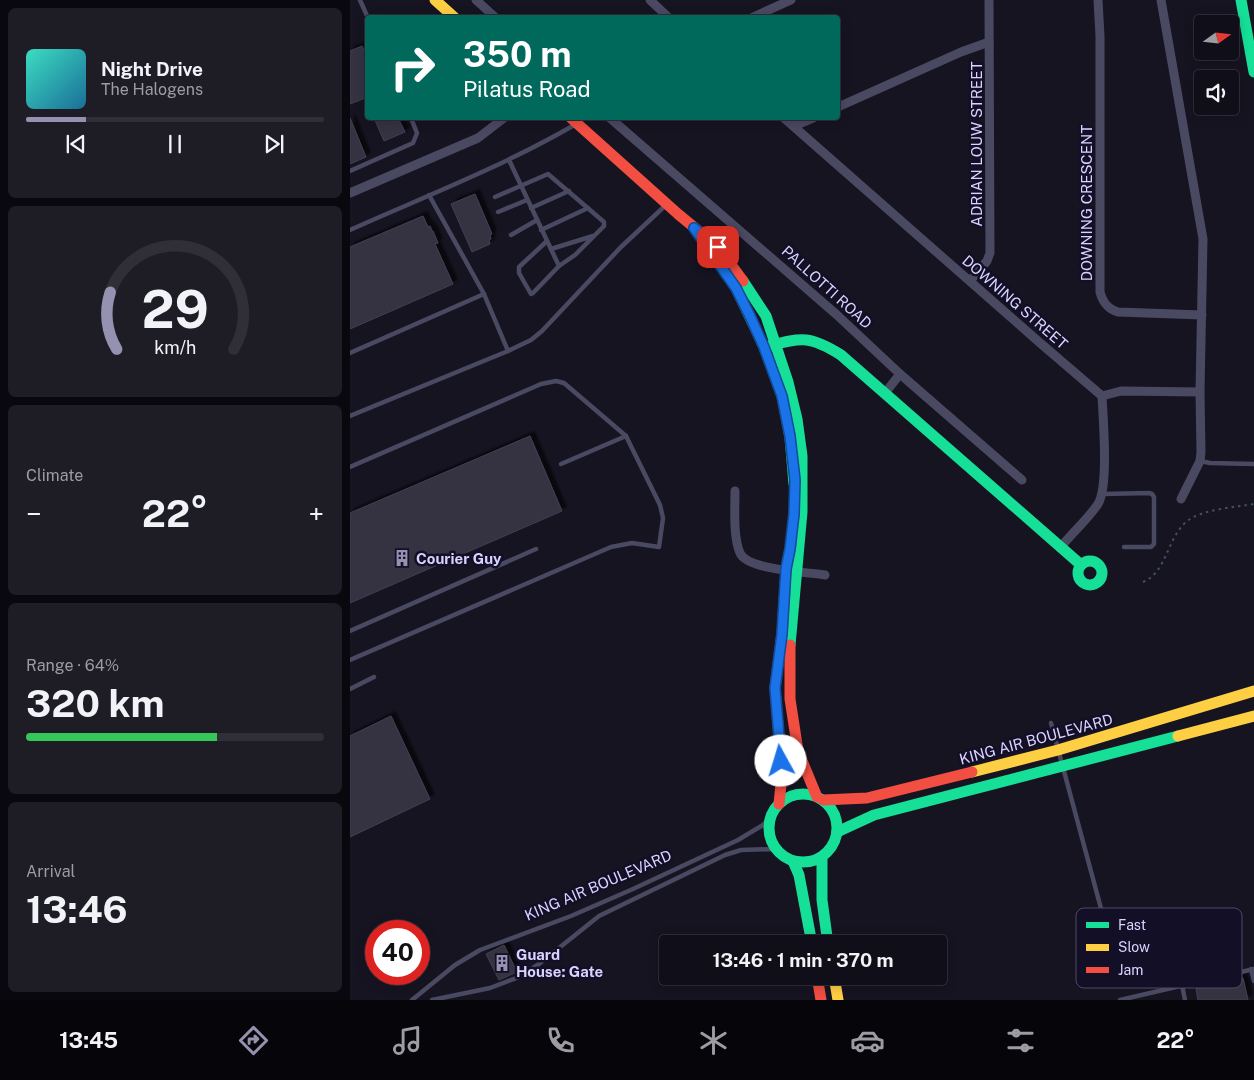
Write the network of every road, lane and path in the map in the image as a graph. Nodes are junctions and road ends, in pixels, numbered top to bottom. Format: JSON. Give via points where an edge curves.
{"nodes":[{"id":1,"x":360,"y":0,"type":"edge"},
{"id":2,"x":435,"y":0,"type":"edge"},
{"id":3,"x":476,"y":0,"type":"edge"},
{"id":4,"x":650,"y":0,"type":"edge"},
{"id":5,"x":791,"y":0,"type":"edge"},
{"id":6,"x":989,"y":0,"type":"edge"},
{"id":7,"x":1098,"y":0,"type":"edge"},
{"id":8,"x":1161,"y":0,"type":"edge"},
{"id":9,"x":1241,"y":0,"type":"edge"},
{"id":10,"x":367,"y":15,"type":"edge"},
{"id":11,"x":452,"y":15,"type":"edge"},
{"id":12,"x":493,"y":15,"type":"edge"},
{"id":13,"x":667,"y":15,"type":"edge"},
{"id":14,"x":758,"y":15,"type":"edge"},
{"id":15,"x":989,"y":42,"type":"junction"},
{"id":16,"x":1254,"y":72,"type":"edge"},
{"id":17,"x":840,"y":106,"type":"edge"},
{"id":18,"x":412,"y":120,"type":"edge"},
{"id":19,"x":501,"y":120,"type":"edge"},
{"id":20,"x":574,"y":120,"type":"edge"},
{"id":21,"x":612,"y":120,"type":"edge"},
{"id":22,"x":786,"y":120,"type":"edge"},
{"id":23,"x":808,"y":120,"type":"edge"},
{"id":24,"x":794,"y":126,"type":"junction"},
{"id":25,"x":509,"y":160,"type":"junction"},
{"id":26,"x":350,"y":171,"type":"edge"},
{"id":27,"x":520,"y":185,"type":"junction"},
{"id":28,"x":569,"y":191,"type":"junction"},
{"id":29,"x":350,"y":193,"type":"edge"},
{"id":30,"x":429,"y":195,"type":"junction"},
{"id":31,"x":495,"y":197,"type":"dead end"},
{"id":32,"x":527,"y":200,"type":"junction"},
{"id":33,"x":668,"y":204,"type":"junction"},
{"id":34,"x":531,"y":208,"type":"junction"},
{"id":35,"x":588,"y":208,"type":"junction"},
{"id":36,"x":498,"y":212,"type":"dead end"},
{"id":37,"x":537,"y":220,"type":"junction"},
{"id":38,"x":350,"y":230,"type":"edge"},
{"id":39,"x":541,"y":230,"type":"junction"},
{"id":40,"x":511,"y":235,"type":"dead end"},
{"id":41,"x":594,"y":235,"type":"junction"},
{"id":42,"x":547,"y":241,"type":"junction"},
{"id":43,"x":551,"y":249,"type":"junction"},
{"id":44,"x":559,"y":266,"type":"junction"},
{"id":45,"x":970,"y":281,"type":"junction"},
{"id":46,"x":484,"y":294,"type":"junction"},
{"id":47,"x":1202,"y":315,"type":"junction"},
{"id":48,"x":770,"y":346,"type":"junction"},
{"id":49,"x":508,"y":351,"type":"junction"},
{"id":50,"x":350,"y":353,"type":"edge"},
{"id":51,"x":900,"y":374,"type":"junction"},
{"id":52,"x":1200,"y":392,"type":"junction"},
{"id":53,"x":885,"y":393,"type":"junction"},
{"id":54,"x":1102,"y":396,"type":"junction"},
{"id":55,"x":350,"y":416,"type":"edge"},
{"id":56,"x":626,"y":436,"type":"junction"},
{"id":57,"x":1200,"y":461,"type":"junction"},
{"id":58,"x":561,"y":464,"type":"dead end"},
{"id":59,"x":1254,"y":464,"type":"edge"},
{"id":60,"x":350,"y":467,"type":"edge"},
{"id":61,"x":1022,"y":480,"type":"dead end"},
{"id":62,"x":735,"y":491,"type":"dead end"},
{"id":63,"x":1102,"y":494,"type":"junction"},
{"id":64,"x":1181,"y":499,"type":"dead end"},
{"id":65,"x":1254,"y":504,"type":"edge"},
{"id":66,"x":1124,"y":547,"type":"dead end"},
{"id":67,"x":1060,"y":548,"type":"junction"},
{"id":68,"x":536,"y":549,"type":"dead end"},
{"id":69,"x":1080,"y":564,"type":"dead end"},
{"id":70,"x":791,"y":570,"type":"junction"},
{"id":71,"x":825,"y":575,"type":"dead end"},
{"id":72,"x":1143,"y":582,"type":"dead end"},
{"id":73,"x":350,"y":631,"type":"edge"},
{"id":74,"x":350,"y":660,"type":"edge"},
{"id":75,"x":374,"y":677,"type":"dead end"},
{"id":76,"x":350,"y":689,"type":"edge"},
{"id":77,"x":1254,"y":691,"type":"edge"},
{"id":78,"x":1253,"y":718,"type":"edge"},
{"id":79,"x":1051,"y":723,"type":"dead end"},
{"id":80,"x":1058,"y":750,"type":"junction"},
{"id":81,"x":1062,"y":766,"type":"junction"},
{"id":82,"x":820,"y":799,"type":"junction"},
{"id":83,"x":779,"y":804,"type":"junction"},
{"id":84,"x":772,"y":815,"type":"junction"},
{"id":85,"x":838,"y":832,"type":"junction"},
{"id":86,"x":776,"y":850,"type":"junction"},
{"id":87,"x":822,"y":857,"type":"junction"},
{"id":88,"x":793,"y":861,"type":"junction"},
{"id":89,"x":1101,"y":908,"type":"edge"},
{"id":90,"x":810,"y":935,"type":"edge"},
{"id":91,"x":826,"y":935,"type":"edge"},
{"id":92,"x":1253,"y":969,"type":"edge"},
{"id":93,"x":1254,"y":981,"type":"edge"},
{"id":94,"x":819,"y":985,"type":"edge"},
{"id":95,"x":836,"y":985,"type":"edge"},
{"id":96,"x":1170,"y":988,"type":"edge"},
{"id":97,"x":412,"y":1000,"type":"edge"},
{"id":98,"x":432,"y":1000,"type":"edge"},
{"id":99,"x":822,"y":1000,"type":"edge"},
{"id":100,"x":838,"y":1000,"type":"edge"},
{"id":101,"x":1120,"y":1000,"type":"edge"}],
"edges":[{"from":1,"to":10,"type":"lane"},
{"from":2,"to":11,"type":"street"},
{"from":3,"to":12,"type":"street"},
{"from":4,"to":13,"type":"street"},
{"from":5,"to":14,"type":"street"},
{"from":6,"to":15,"type":"street","name":"ADRIAN LOUW STREET"},
{"from":7,"to":47,"type":"street","name":"DOWNING CRESCENT","via":[[1102,299],[1111,310],[1118,312]]},
{"from":8,"to":47,"type":"street","via":[[1202,226]]},
{"from":9,"to":16,"type":"street"},
{"from":15,"to":17,"type":"street"},
{"from":15,"to":45,"type":"street","name":"ADRIAN LOUW STREET","via":[[990,253]]},
{"from":18,"to":26,"type":"lane","via":[[417,133],[413,143]]},
{"from":19,"to":29,"type":"street","via":[[478,138]]},
{"from":20,"to":25,"type":"lane","via":[[544,143]]},
{"from":20,"to":33,"type":"street"},
{"from":21,"to":51,"type":"street","name":"PALLOTTI ROAD"},
{"from":22,"to":24,"type":"street","name":"DOWNING STREET"},
{"from":23,"to":24,"type":"street"},
{"from":24,"to":45,"type":"street","name":"DOWNING STREET"},
{"from":25,"to":27,"type":"lane"},
{"from":25,"to":30,"type":"lane"},
{"from":27,"to":28,"type":"lane","via":[[548,174]]},
{"from":27,"to":31,"type":"lane"},
{"from":27,"to":32,"type":"lane"},
{"from":28,"to":34,"type":"lane"},
{"from":28,"to":35,"type":"lane"},
{"from":30,"to":38,"type":"lane"},
{"from":30,"to":46,"type":"lane"},
{"from":32,"to":34,"type":"lane"},
{"from":32,"to":36,"type":"lane"},
{"from":33,"to":48,"type":"street","via":[[694,228],[736,288]]},
{"from":33,"to":49,"type":"lane","via":[[621,247],[542,331]]},
{"from":34,"to":37,"type":"lane"},
{"from":35,"to":39,"type":"lane"},
{"from":35,"to":41,"type":"lane","via":[[604,222]]},
{"from":37,"to":39,"type":"lane"},
{"from":37,"to":40,"type":"lane"},
{"from":39,"to":42,"type":"lane"},
{"from":41,"to":43,"type":"lane"},
{"from":41,"to":44,"type":"lane"},
{"from":42,"to":43,"type":"lane"},
{"from":42,"to":44,"type":"lane","via":[[519,267],[529,292],[533,293]]},
{"from":43,"to":44,"type":"lane"},
{"from":45,"to":54,"type":"street","name":"DOWNING STREET"},
{"from":46,"to":49,"type":"lane"},
{"from":46,"to":50,"type":"lane"},
{"from":47,"to":52,"type":"street"},
{"from":48,"to":53,"type":"street","via":[[804,338],[826,345]]},
{"from":48,"to":70,"type":"street","via":[[790,436],[795,480]]},
{"from":49,"to":55,"type":"lane"},
{"from":51,"to":53,"type":"street"},
{"from":51,"to":61,"type":"street","name":"PALLOTTI ROAD"},
{"from":52,"to":54,"type":"street","via":[[1121,391]]},
{"from":52,"to":57,"type":"street"},
{"from":53,"to":67,"type":"street"},
{"from":54,"to":63,"type":"street"},
{"from":56,"to":58,"type":"lane"},
{"from":56,"to":60,"type":"lane","via":[[570,387],[556,381],[547,382]]},
{"from":56,"to":74,"type":"lane","via":[[660,505],[663,518],[659,547],[632,543],[611,547]]},
{"from":57,"to":59,"type":"lane"},
{"from":57,"to":64,"type":"street"},
{"from":62,"to":70,"type":"street","via":[[736,543],[741,555],[752,564]]},
{"from":63,"to":66,"type":"lane","via":[[1149,493],[1154,496],[1154,544],[1151,547]]},
{"from":63,"to":67,"type":"street","via":[[1098,504]]},
{"from":65,"to":72,"type":"path","via":[[1201,514],[1190,520],[1169,546],[1155,576]]},
{"from":67,"to":69,"type":"street"},
{"from":68,"to":73,"type":"lane"},
{"from":70,"to":71,"type":"street"},
{"from":70,"to":82,"type":"street","via":[[790,700],[798,751]]},
{"from":70,"to":83,"type":"street","via":[[775,688],[782,774]]},
{"from":75,"to":76,"type":"lane"},
{"from":77,"to":80,"type":"street","name":"KING AIR BOULEVARD"},
{"from":78,"to":81,"type":"street"},
{"from":79,"to":80,"type":"lane"},
{"from":80,"to":81,"type":"lane"},
{"from":80,"to":82,"type":"street","name":"KING AIR BOULEVARD","via":[[866,798]]},
{"from":81,"to":85,"type":"street","via":[[874,815]]},
{"from":81,"to":89,"type":"lane"},
{"from":82,"to":83,"type":"street","via":[[802,794]]},
{"from":82,"to":85,"type":"street","via":[[836,818]]},
{"from":83,"to":84,"type":"street"},
{"from":84,"to":86,"type":"street","via":[[769,828]]},
{"from":84,"to":97,"type":"lane","name":"KING AIR BOULEVARD","via":[[763,825],[738,840],[633,889],[480,950],[455,965]]},
{"from":85,"to":87,"type":"street","via":[[830,851]]},
{"from":86,"to":88,"type":"street"},
{"from":86,"to":98,"type":"lane","name":"KING AIR BOULEVARD","via":[[741,850],[725,855],[599,916],[519,977],[490,988]]},
{"from":87,"to":88,"type":"street","via":[[813,862]]},
{"from":87,"to":91,"type":"street","via":[[821,902]]},
{"from":88,"to":90,"type":"street","via":[[799,875]]},
{"from":92,"to":93,"type":"lane"},
{"from":94,"to":99,"type":"street"},
{"from":95,"to":100,"type":"street"},
{"from":96,"to":101,"type":"lane"}]}
